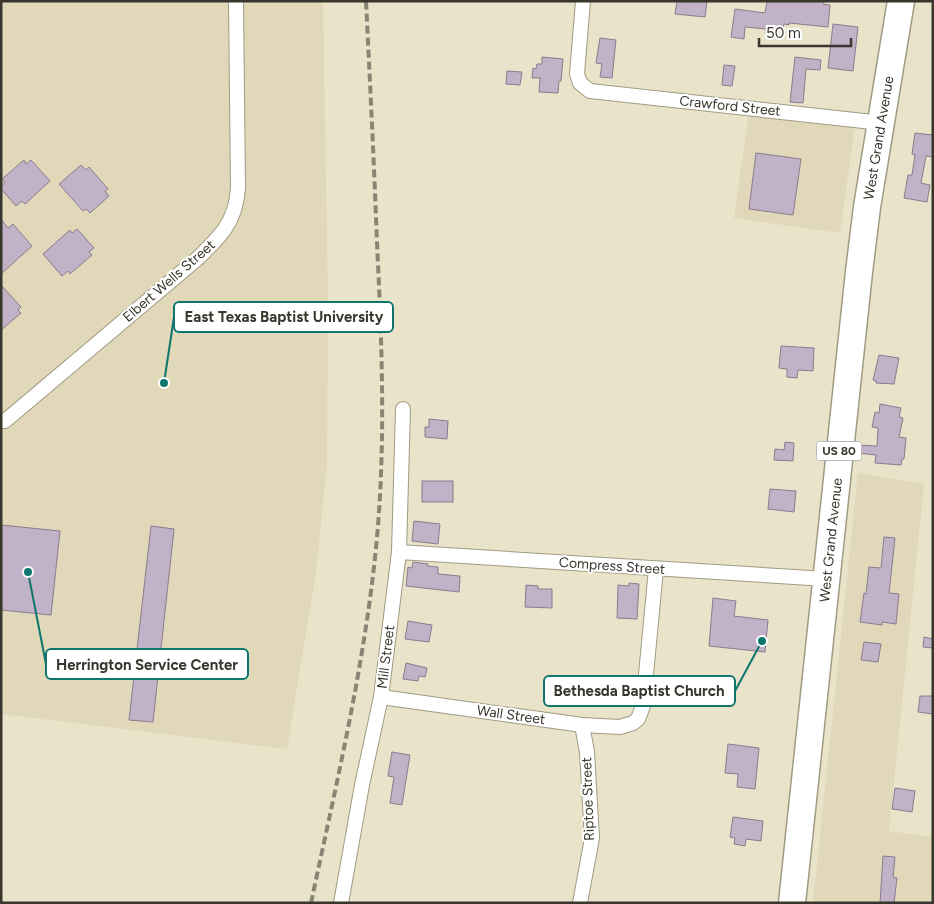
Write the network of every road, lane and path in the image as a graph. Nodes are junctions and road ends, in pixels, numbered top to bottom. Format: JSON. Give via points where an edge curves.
{"nodes":[{"id":1,"x":236,"y":1,"type":"edge"},
{"id":2,"x":583,"y":1,"type":"edge"},
{"id":3,"x":901,"y":1,"type":"edge"},
{"id":4,"x":882,"y":123,"type":"junction"},
{"id":5,"x":403,"y":409,"type":"dead end"},
{"id":6,"x":3,"y":421,"type":"edge"},
{"id":7,"x":398,"y":552,"type":"junction"},
{"id":8,"x":656,"y":569,"type":"junction"},
{"id":9,"x":826,"y":579,"type":"junction"},
{"id":10,"x":382,"y":697,"type":"junction"},
{"id":11,"x":582,"y":725,"type":"junction"},
{"id":12,"x":341,"y":903,"type":"edge"},
{"id":13,"x":580,"y":903,"type":"edge"},
{"id":14,"x":792,"y":903,"type":"edge"}],
"edges":[{"from":1,"to":6,"type":"street","name":"Elbert Wells Street","via":[[238,188],[237,205],[231,221],[197,259]]},
{"from":2,"to":4,"type":"street","name":"Crawford Street","via":[[577,74],[580,83],[590,91]]},
{"from":3,"to":4,"type":"highway","name":"West Grand Avenue","number":"US 80"},
{"from":4,"to":9,"type":"highway","name":"West Grand Avenue","number":"US 80","via":[[862,244]]},
{"from":5,"to":7,"type":"street","name":"Mill Street"},
{"from":7,"to":8,"type":"street","name":"Compress Street"},
{"from":7,"to":10,"type":"street","name":"Mill Street"},
{"from":8,"to":9,"type":"street","name":"Compress Street"},
{"from":8,"to":11,"type":"street","name":"Wall Street","via":[[642,706],[638,718],[626,726]]},
{"from":9,"to":14,"type":"highway","name":"West Grand Avenue","number":"US 80"},
{"from":10,"to":11,"type":"street","name":"Wall Street"},
{"from":10,"to":12,"type":"street","name":"Mill Street","via":[[362,784]]},
{"from":11,"to":13,"type":"street","name":"Riptoe Street","via":[[587,752],[592,838]]}]}
